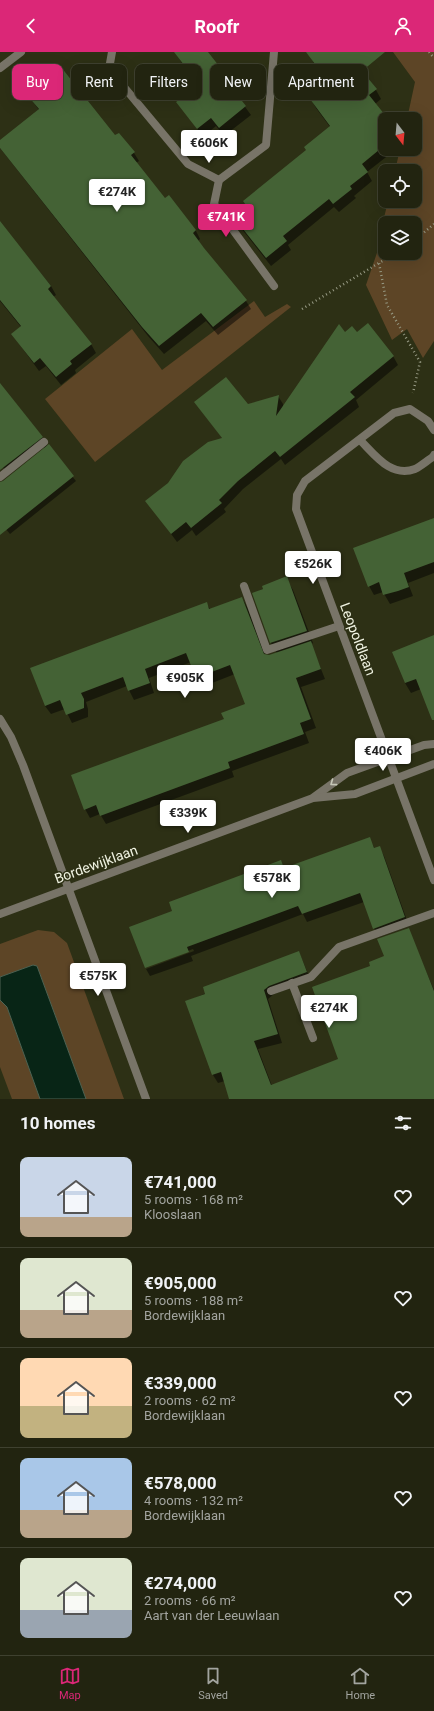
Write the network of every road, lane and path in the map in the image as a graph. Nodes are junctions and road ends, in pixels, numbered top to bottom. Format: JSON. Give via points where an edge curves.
{"nodes":[{"id":1,"x":21,"y":52,"type":"edge"},
{"id":2,"x":112,"y":52,"type":"edge"},
{"id":3,"x":274,"y":52,"type":"edge"},
{"id":4,"x":429,"y":52,"type":"edge"},
{"id":5,"x":434,"y":58,"type":"edge"},
{"id":6,"x":0,"y":68,"type":"edge"},
{"id":7,"x":219,"y":180,"type":"junction"},
{"id":8,"x":434,"y":224,"type":"edge"},
{"id":9,"x":422,"y":234,"type":"edge"},
{"id":10,"x":384,"y":260,"type":"edge"},
{"id":11,"x":379,"y":263,"type":"junction"},
{"id":12,"x":274,"y":286,"type":"dead end"},
{"id":13,"x":302,"y":309,"type":"dead end"},
{"id":14,"x":410,"y":410,"type":"junction"},
{"id":15,"x":434,"y":430,"type":"edge"},
{"id":16,"x":360,"y":440,"type":"junction"},
{"id":17,"x":44,"y":442,"type":"dead end"},
{"id":18,"x":434,"y":454,"type":"edge"},
{"id":19,"x":0,"y":477,"type":"edge"},
{"id":20,"x":244,"y":586,"type":"dead end"},
{"id":21,"x":339,"y":626,"type":"junction"},
{"id":22,"x":0,"y":719,"type":"edge"},
{"id":23,"x":434,"y":744,"type":"edge"},
{"id":24,"x":389,"y":758,"type":"junction"},
{"id":25,"x":434,"y":764,"type":"edge"},
{"id":26,"x":396,"y":779,"type":"junction"},
{"id":27,"x":313,"y":798,"type":"junction"},
{"id":28,"x":434,"y":880,"type":"edge"},
{"id":29,"x":69,"y":888,"type":"junction"},
{"id":30,"x":434,"y":913,"type":"edge"},
{"id":31,"x":0,"y":914,"type":"edge"},
{"id":32,"x":292,"y":983,"type":"junction"},
{"id":33,"x":271,"y":991,"type":"dead end"},
{"id":34,"x":313,"y":1038,"type":"dead end"},
{"id":35,"x":146,"y":1099,"type":"edge"}],
"edges":[{"from":1,"to":6,"type":"street"},
{"from":2,"to":7,"type":"street","via":[[109,69],[188,164]]},
{"from":3,"to":7,"type":"street","via":[[266,145]]},
{"from":4,"to":5,"type":"path"},
{"from":7,"to":12,"type":"street","via":[[214,204]]},
{"from":8,"to":9,"type":"path"},
{"from":10,"to":11,"type":"path"},
{"from":11,"to":13,"type":"path"},
{"from":11,"to":14,"type":"path","via":[[387,305],[420,362]]},
{"from":14,"to":15,"type":"street","via":[[428,421]]},
{"from":14,"to":16,"type":"street","name":"Leopoldlaan","via":[[394,414]]},
{"from":16,"to":18,"type":"street","via":[[382,463],[396,470],[414,469]]},
{"from":16,"to":21,"type":"street","name":"Leopoldlaan","via":[[305,481],[297,495],[296,509]]},
{"from":17,"to":19,"type":"street"},
{"from":20,"to":21,"type":"street","via":[[267,650]]},
{"from":21,"to":24,"type":"street","name":"Leopoldlaan"},
{"from":22,"to":29,"type":"street","via":[[23,765]]},
{"from":23,"to":24,"type":"street","name":"Bordewijklaan","via":[[424,745]]},
{"from":24,"to":26,"type":"street","name":"Leopoldlaan"},
{"from":24,"to":27,"type":"street","name":"Bordewijklaan","one_way":true,"via":[[347,773]]},
{"from":25,"to":26,"type":"street","name":"Bordewijklaan"},
{"from":26,"to":27,"type":"street","name":"Bordewijklaan","via":[[355,794]]},
{"from":26,"to":28,"type":"street","name":"Leopoldlaan"},
{"from":27,"to":29,"type":"street","name":"Bordewijklaan"},
{"from":29,"to":31,"type":"street","name":"Bordewijklaan"},
{"from":29,"to":35,"type":"street"},
{"from":30,"to":32,"type":"street","via":[[338,947],[311,977]]},
{"from":32,"to":33,"type":"street"},
{"from":32,"to":34,"type":"street"}]}
